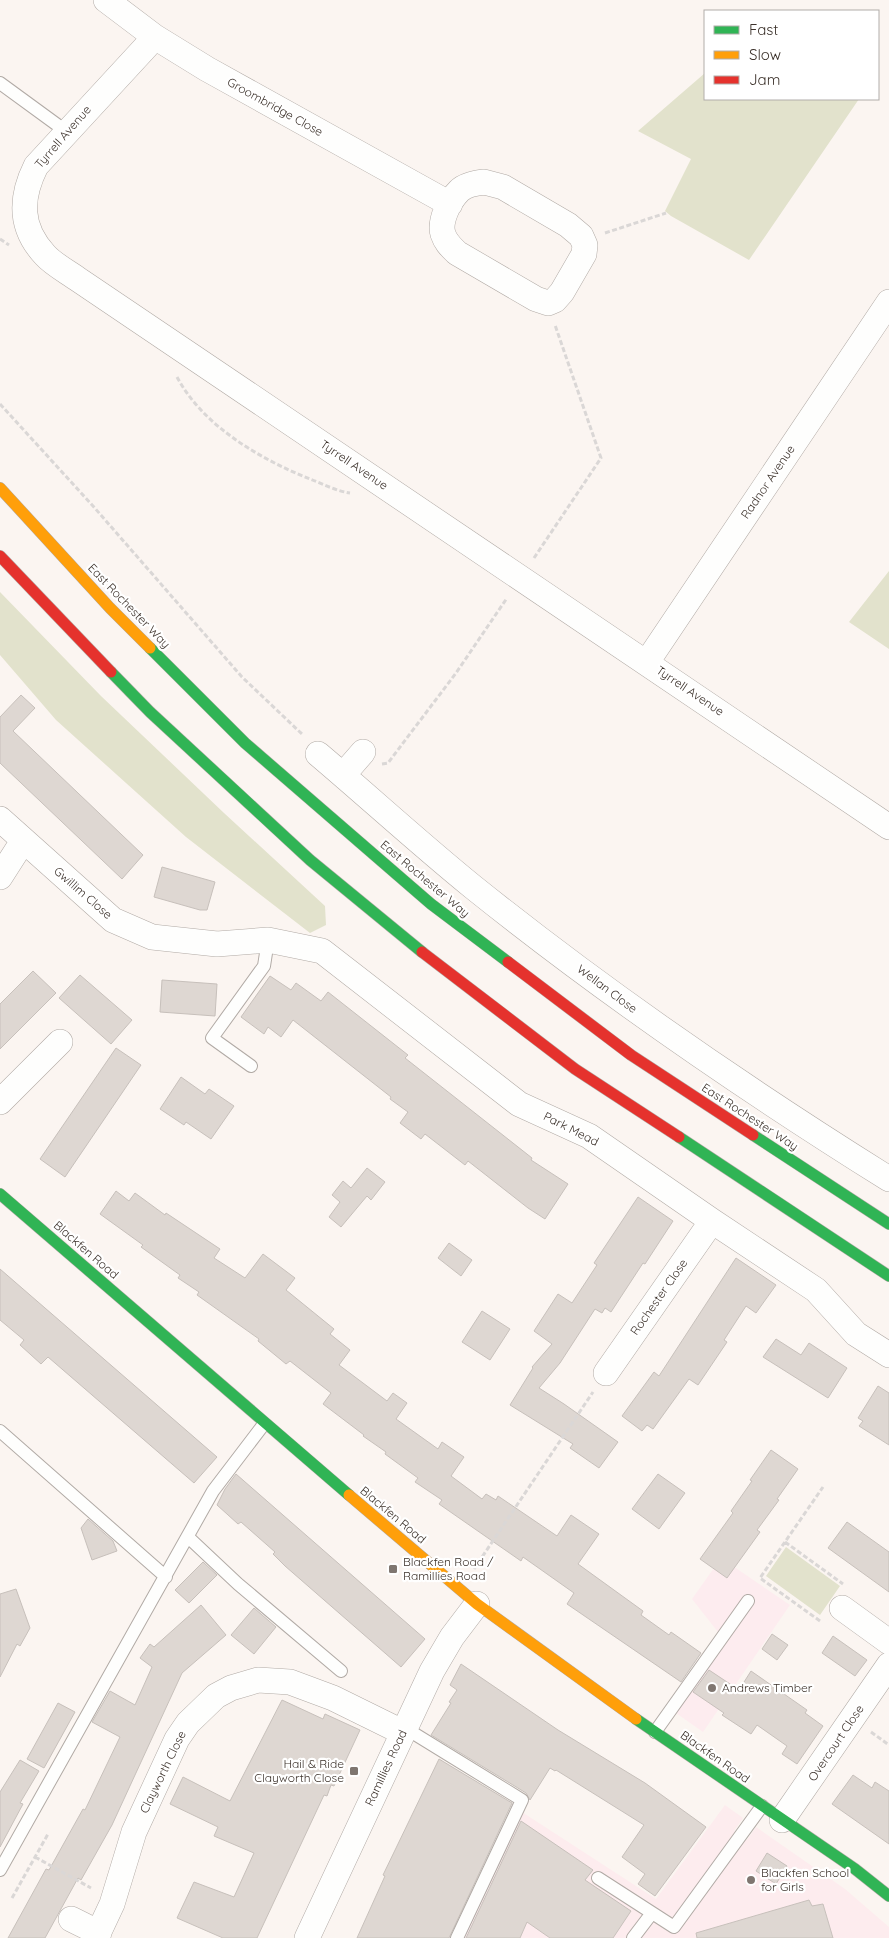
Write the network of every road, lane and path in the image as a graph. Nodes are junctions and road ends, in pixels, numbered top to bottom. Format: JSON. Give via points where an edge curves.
{"nodes":[{"id":1,"x":106,"y":0,"type":"edge"},
{"id":2,"x":155,"y":37,"type":"junction"},
{"id":3,"x":0,"y":83,"type":"edge"},
{"id":4,"x":66,"y":132,"type":"junction"},
{"id":5,"x":450,"y":204,"type":"junction"},
{"id":6,"x":666,"y":213,"type":"dead end"},
{"id":7,"x":583,"y":240,"type":"junction"},
{"id":8,"x":889,"y":302,"type":"edge"},
{"id":9,"x":548,"y":303,"type":"junction"},
{"id":10,"x":176,"y":374,"type":"dead end"},
{"id":11,"x":0,"y":404,"type":"edge"},
{"id":12,"x":0,"y":488,"type":"edge"},
{"id":13,"x":359,"y":495,"type":"dead end"},
{"id":14,"x":0,"y":556,"type":"edge"},
{"id":15,"x":521,"y":578,"type":"junction"},
{"id":16,"x":647,"y":662,"type":"junction"},
{"id":17,"x":313,"y":747,"type":"joint"},
{"id":18,"x":363,"y":752,"type":"dead end"},
{"id":19,"x":343,"y":776,"type":"junction"},
{"id":20,"x":364,"y":794,"type":"junction"},
{"id":21,"x":0,"y":819,"type":"edge"},
{"id":22,"x":889,"y":827,"type":"edge"},
{"id":23,"x":23,"y":841,"type":"junction"},
{"id":24,"x":0,"y":877,"type":"edge"},
{"id":25,"x":268,"y":940,"type":"junction"},
{"id":26,"x":60,"y":1042,"type":"dead end"},
{"id":27,"x":251,"y":1066,"type":"dead end"},
{"id":28,"x":0,"y":1102,"type":"edge"},
{"id":29,"x":889,"y":1179,"type":"edge"},
{"id":30,"x":4,"y":1204,"type":"edge"},
{"id":31,"x":712,"y":1221,"type":"junction"},
{"id":32,"x":889,"y":1224,"type":"edge"},
{"id":33,"x":889,"y":1276,"type":"edge"},
{"id":34,"x":889,"y":1355,"type":"edge"},
{"id":35,"x":606,"y":1372,"type":"joint"},
{"id":36,"x":264,"y":1424,"type":"junction"},
{"id":37,"x":0,"y":1431,"type":"edge"},
{"id":38,"x":822,"y":1487,"type":"dead end"},
{"id":39,"x":188,"y":1538,"type":"junction"},
{"id":40,"x":785,"y":1542,"type":"junction"},
{"id":41,"x":166,"y":1577,"type":"junction"},
{"id":42,"x":468,"y":1597,"type":"junction"},
{"id":43,"x":748,"y":1601,"type":"dead end"},
{"id":44,"x":833,"y":1616,"type":"junction"},
{"id":45,"x":889,"y":1642,"type":"edge"},
{"id":46,"x":889,"y":1665,"type":"edge"},
{"id":47,"x":341,"y":1671,"type":"dead end"},
{"id":48,"x":404,"y":1730,"type":"junction"},
{"id":49,"x":655,"y":1732,"type":"junction"},
{"id":50,"x":762,"y":1806,"type":"junction"},
{"id":51,"x":782,"y":1820,"type":"junction"},
{"id":52,"x":48,"y":1834,"type":"dead end"},
{"id":53,"x":35,"y":1857,"type":"junction"},
{"id":54,"x":0,"y":1870,"type":"edge"},
{"id":55,"x":598,"y":1878,"type":"dead end"},
{"id":56,"x":889,"y":1896,"type":"edge"},
{"id":57,"x":12,"y":1898,"type":"dead end"},
{"id":58,"x":113,"y":1900,"type":"junction"},
{"id":59,"x":652,"y":1913,"type":"junction"},
{"id":60,"x":71,"y":1919,"type":"dead end"},
{"id":61,"x":98,"y":1936,"type":"edge"},
{"id":62,"x":307,"y":1938,"type":"edge"},
{"id":63,"x":457,"y":1938,"type":"edge"},
{"id":64,"x":633,"y":1938,"type":"edge"}],
"edges":[{"from":1,"to":2,"type":"street","name":"Groombridge Close"},
{"from":2,"to":4,"type":"street","name":"Tyrrell Avenue"},
{"from":2,"to":5,"type":"street","name":"Groombridge Close"},
{"from":3,"to":4,"type":"lane"},
{"from":4,"to":15,"type":"street","name":"Tyrrell Avenue","via":[[36,166],[28,182],[23,207],[29,234],[46,256]]},
{"from":5,"to":7,"type":"street","via":[[459,191],[472,183],[494,184],[568,224]]},
{"from":5,"to":9,"type":"street","via":[[442,232],[456,254]]},
{"from":6,"to":7,"type":"path"},
{"from":7,"to":9,"type":"street","via":[[584,254],[556,300]]},
{"from":8,"to":16,"type":"street","name":"Radnor Avenue"},
{"from":9,"to":15,"type":"path","via":[[601,458]]},
{"from":10,"to":13,"type":"path","via":[[184,389],[214,422],[251,451],[287,470]]},
{"from":11,"to":17,"type":"path","via":[[242,677]]},
{"from":12,"to":32,"type":"main road","name":"East Rochester Way","via":[[110,608],[245,743],[431,904],[631,1055]]},
{"from":14,"to":33,"type":"main road","via":[[150,712],[310,860],[397,933],[575,1069]]},
{"from":15,"to":16,"type":"street","name":"Tyrrell Avenue"},
{"from":15,"to":20,"type":"path","via":[[456,673],[388,763],[381,764]]},
{"from":16,"to":22,"type":"street","name":"Tyrrell Avenue"},
{"from":17,"to":19,"type":"street","name":"Wellan Close"},
{"from":18,"to":19,"type":"street"},
{"from":19,"to":20,"type":"street","name":"Wellan Close"},
{"from":20,"to":29,"type":"street","name":"Wellan Close","via":[[472,886],[622,1000],[792,1119]]},
{"from":21,"to":23,"type":"street","name":"Gwillim Close"},
{"from":23,"to":24,"type":"street"},
{"from":23,"to":25,"type":"street","name":"Gwillim Close","via":[[113,920],[152,937],[217,944]]},
{"from":25,"to":27,"type":"lane","via":[[264,966],[212,1038]]},
{"from":25,"to":31,"type":"street","name":"Park Mead","via":[[322,951],[519,1104],[590,1136]]},
{"from":26,"to":28,"type":"street"},
{"from":30,"to":36,"type":"main road","name":"Blackfen Road"},
{"from":31,"to":34,"type":"street","name":"Park Mead","via":[[816,1290],[856,1334]]},
{"from":31,"to":35,"type":"street","name":"Rochester Close"},
{"from":35,"to":42,"type":"path"},
{"from":36,"to":39,"type":"lane","via":[[213,1491]]},
{"from":36,"to":42,"type":"main road","name":"Blackfen Road"},
{"from":37,"to":41,"type":"lane"},
{"from":38,"to":40,"type":"path"},
{"from":39,"to":41,"type":"lane"},
{"from":39,"to":47,"type":"lane"},
{"from":40,"to":44,"type":"path","via":[[845,1585]]},
{"from":40,"to":44,"type":"path","via":[[760,1578]]},
{"from":41,"to":54,"type":"lane","via":[[137,1623]]},
{"from":42,"to":48,"type":"street","name":"Ramillies Road","via":[[452,1637],[432,1670]]},
{"from":42,"to":49,"type":"main road","name":"Blackfen Road"},
{"from":43,"to":49,"type":"lane"},
{"from":44,"to":45,"type":"street"},
{"from":46,"to":51,"type":"street","name":"Overcourt Close"},
{"from":48,"to":58,"type":"street","name":"Clayworth Close","via":[[290,1682],[258,1680],[216,1696],[188,1723],[177,1739],[134,1832]]},
{"from":48,"to":62,"type":"street","name":"Ramillies Road"},
{"from":48,"to":63,"type":"lane","via":[[522,1800]]},
{"from":49,"to":50,"type":"main road","name":"Blackfen Road"},
{"from":50,"to":51,"type":"main road","name":"Blackfen Road"},
{"from":50,"to":59,"type":"lane","via":[[674,1928]]},
{"from":51,"to":56,"type":"main road","name":"Blackfen Road"},
{"from":52,"to":53,"type":"path"},
{"from":53,"to":57,"type":"path"},
{"from":53,"to":58,"type":"path"},
{"from":55,"to":59,"type":"lane"},
{"from":58,"to":61,"type":"street","name":"Clayworth Close"},
{"from":59,"to":64,"type":"lane"},
{"from":60,"to":61,"type":"street","name":"Clayworth Close"}]}
